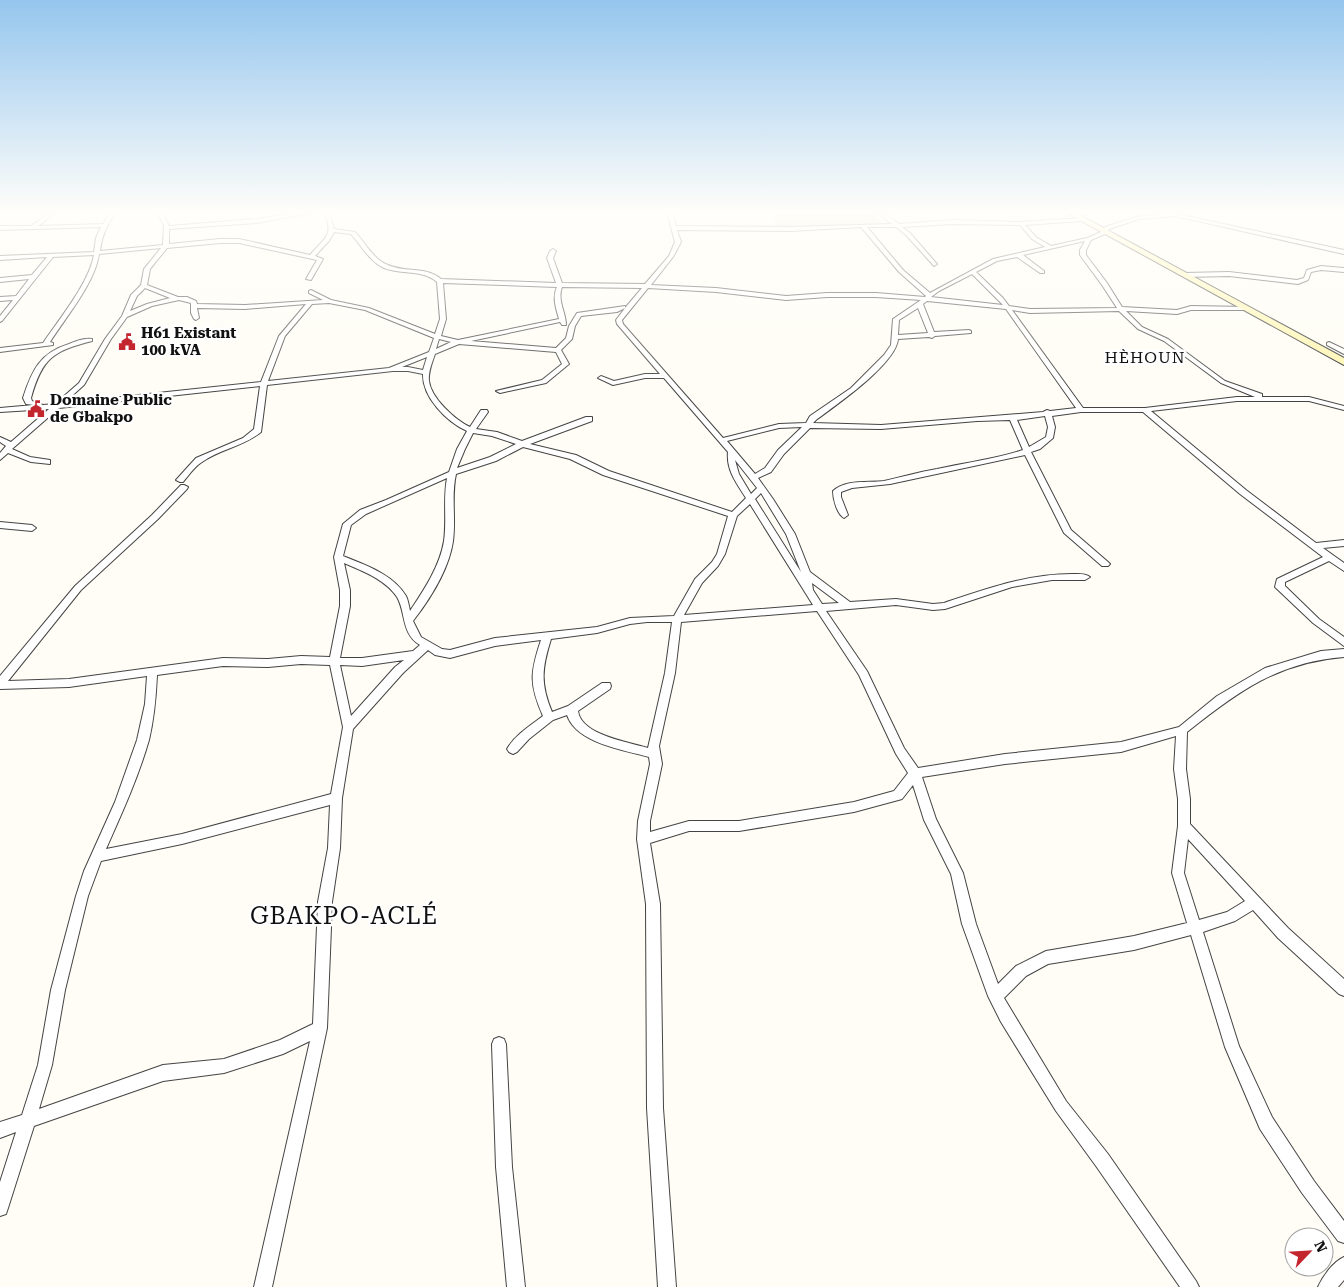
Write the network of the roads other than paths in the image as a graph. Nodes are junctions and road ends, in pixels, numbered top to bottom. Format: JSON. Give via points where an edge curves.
{"nodes":[{"id":1,"x":36,"y":272,"type":"edge"},
{"id":2,"x":91,"y":272,"type":"edge"},
{"id":3,"x":146,"y":272,"type":"edge"},
{"id":4,"x":312,"y":272,"type":"edge"},
{"id":5,"x":412,"y":272,"type":"edge"},
{"id":6,"x":555,"y":272,"type":"edge"},
{"id":7,"x":657,"y":272,"type":"edge"},
{"id":8,"x":903,"y":272,"type":"edge"},
{"id":9,"x":973,"y":272,"type":"joint"},
{"id":10,"x":1096,"y":272,"type":"edge"},
{"id":11,"x":1179,"y":272,"type":"edge"},
{"id":12,"x":1309,"y":272,"type":"edge"},
{"id":13,"x":1185,"y":275,"type":"junction"},
{"id":14,"x":32,"y":277,"type":"junction"},
{"id":15,"x":309,"y":279,"type":"dead end"},
{"id":16,"x":0,"y":280,"type":"edge"},
{"id":17,"x":440,"y":281,"type":"junction"},
{"id":18,"x":560,"y":285,"type":"junction"},
{"id":19,"x":144,"y":286,"type":"junction"},
{"id":20,"x":646,"y":286,"type":"junction"},
{"id":21,"x":311,"y":292,"type":"dead end"},
{"id":22,"x":17,"y":298,"type":"junction"},
{"id":23,"x":0,"y":299,"type":"edge"},
{"id":24,"x":177,"y":299,"type":"junction"},
{"id":25,"x":924,"y":299,"type":"junction"},
{"id":26,"x":329,"y":301,"type":"junction"},
{"id":27,"x":310,"y":303,"type":"junction"},
{"id":28,"x":195,"y":306,"type":"junction"},
{"id":29,"x":623,"y":307,"type":"dead end"},
{"id":30,"x":1007,"y":308,"type":"junction"},
{"id":31,"x":1247,"y":308,"type":"junction"},
{"id":32,"x":1121,"y":310,"type":"junction"},
{"id":33,"x":125,"y":316,"type":"junction"},
{"id":34,"x":196,"y":318,"type":"dead end"},
{"id":35,"x":0,"y":319,"type":"edge"},
{"id":36,"x":561,"y":320,"type":"junction"},
{"id":37,"x":968,"y":332,"type":"dead end"},
{"id":38,"x":570,"y":333,"type":"junction"},
{"id":39,"x":932,"y":336,"type":"junction"},
{"id":40,"x":437,"y":337,"type":"junction"},
{"id":41,"x":895,"y":337,"type":"junction"},
{"id":42,"x":108,"y":338,"type":"junction"},
{"id":43,"x":90,"y":340,"type":"junction"},
{"id":44,"x":458,"y":342,"type":"junction"},
{"id":45,"x":45,"y":345,"type":"junction"},
{"id":46,"x":1344,"y":348,"type":"edge"},
{"id":47,"x":0,"y":350,"type":"edge"},
{"id":48,"x":558,"y":350,"type":"junction"},
{"id":49,"x":432,"y":352,"type":"junction"},
{"id":50,"x":1344,"y":352,"type":"edge"},
{"id":51,"x":1344,"y":362,"type":"edge"},
{"id":52,"x":390,"y":370,"type":"junction"},
{"id":53,"x":426,"y":373,"type":"junction"},
{"id":54,"x":666,"y":376,"type":"junction"},
{"id":55,"x":601,"y":378,"type":"dead end"},
{"id":56,"x":264,"y":382,"type":"junction"},
{"id":57,"x":500,"y":391,"type":"dead end"},
{"id":58,"x":1264,"y":398,"type":"junction"},
{"id":59,"x":57,"y":406,"type":"junction"},
{"id":60,"x":45,"y":407,"type":"junction"},
{"id":61,"x":1344,"y":408,"type":"edge"},
{"id":62,"x":0,"y":410,"type":"edge"},
{"id":63,"x":1081,"y":410,"type":"junction"},
{"id":64,"x":1145,"y":410,"type":"junction"},
{"id":65,"x":484,"y":412,"type":"dead end"},
{"id":66,"x":1047,"y":412,"type":"junction"},
{"id":67,"x":1013,"y":418,"type":"junction"},
{"id":68,"x":589,"y":419,"type":"dead end"},
{"id":69,"x":808,"y":425,"type":"junction"},
{"id":70,"x":470,"y":430,"type":"junction"},
{"id":71,"x":0,"y":440,"type":"edge"},
{"id":72,"x":723,"y":440,"type":"junction"},
{"id":73,"x":522,"y":444,"type":"junction"},
{"id":74,"x":10,"y":448,"type":"junction"},
{"id":75,"x":1027,"y":450,"type":"junction"},
{"id":76,"x":732,"y":452,"type":"junction"},
{"id":77,"x":0,"y":458,"type":"edge"},
{"id":78,"x":47,"y":462,"type":"dead end"},
{"id":79,"x":454,"y":472,"type":"junction"},
{"id":80,"x":754,"y":477,"type":"junction"},
{"id":81,"x":762,"y":488,"type":"junction"},
{"id":82,"x":751,"y":500,"type":"junction"},
{"id":83,"x":844,"y":515,"type":"dead end"},
{"id":84,"x":733,"y":516,"type":"junction"},
{"id":85,"x":0,"y":525,"type":"edge"},
{"id":86,"x":32,"y":528,"type":"dead end"},
{"id":87,"x":1344,"y":543,"type":"edge"},
{"id":88,"x":1314,"y":546,"type":"junction"},
{"id":89,"x":338,"y":556,"type":"junction"},
{"id":90,"x":1329,"y":557,"type":"junction"},
{"id":91,"x":1105,"y":564,"type":"dead end"},
{"id":92,"x":1344,"y":568,"type":"edge"},
{"id":93,"x":807,"y":574,"type":"junction"},
{"id":94,"x":1085,"y":577,"type":"dead end"},
{"id":95,"x":810,"y":591,"type":"junction"},
{"id":96,"x":849,"y":606,"type":"junction"},
{"id":97,"x":821,"y":607,"type":"junction"},
{"id":98,"x":677,"y":619,"type":"junction"},
{"id":99,"x":408,"y":621,"type":"junction"},
{"id":100,"x":547,"y":636,"type":"junction"},
{"id":101,"x":1344,"y":642,"type":"edge"},
{"id":102,"x":426,"y":646,"type":"junction"},
{"id":103,"x":1344,"y":653,"type":"edge"},
{"id":104,"x":414,"y":655,"type":"junction"},
{"id":105,"x":334,"y":661,"type":"junction"},
{"id":106,"x":152,"y":673,"type":"junction"},
{"id":107,"x":0,"y":684,"type":"edge"},
{"id":108,"x":606,"y":686,"type":"dead end"},
{"id":109,"x":572,"y":709,"type":"junction"},
{"id":110,"x":549,"y":717,"type":"junction"},
{"id":111,"x":348,"y":728,"type":"junction"},
{"id":112,"x":1182,"y":730,"type":"junction"},
{"id":113,"x":513,"y":749,"type":"dead end"},
{"id":114,"x":653,"y":754,"type":"junction"},
{"id":115,"x":914,"y":773,"type":"junction"},
{"id":116,"x":336,"y":798,"type":"junction"},
{"id":117,"x":1184,"y":826,"type":"junction"},
{"id":118,"x":643,"y":839,"type":"junction"},
{"id":119,"x":98,"y":856,"type":"junction"},
{"id":120,"x":1255,"y":902,"type":"junction"},
{"id":121,"x":1194,"y":928,"type":"junction"},
{"id":122,"x":1344,"y":989,"type":"edge"},
{"id":123,"x":995,"y":996,"type":"junction"},
{"id":124,"x":320,"y":1028,"type":"junction"},
{"id":125,"x":499,"y":1044,"type":"dead end"},
{"id":126,"x":28,"y":1120,"type":"junction"},
{"id":127,"x":0,"y":1130,"type":"edge"},
{"id":128,"x":0,"y":1208,"type":"edge"},
{"id":129,"x":1344,"y":1235,"type":"edge"},
{"id":130,"x":1344,"y":1266,"type":"edge"},
{"id":131,"x":263,"y":1287,"type":"edge"},
{"id":132,"x":516,"y":1287,"type":"edge"},
{"id":133,"x":667,"y":1287,"type":"edge"},
{"id":134,"x":1190,"y":1287,"type":"edge"},
{"id":135,"x":1327,"y":1287,"type":"edge"}],
"edges":[{"from":1,"to":14,"type":"street"},
{"from":2,"to":45,"type":"street"},
{"from":3,"to":19,"type":"street"},
{"from":4,"to":15,"type":"street"},
{"from":5,"to":17,"type":"street"},
{"from":6,"to":18,"type":"street"},
{"from":7,"to":20,"type":"street"},
{"from":8,"to":25,"type":"street"},
{"from":9,"to":25,"type":"street"},
{"from":9,"to":30,"type":"street"},
{"from":10,"to":32,"type":"street"},
{"from":11,"to":13,"type":"main road"},
{"from":12,"to":13,"type":"street","via":[[1306,279],[1298,282],[1229,274]]},
{"from":13,"to":31,"type":"main road"},
{"from":14,"to":16,"type":"street"},
{"from":14,"to":22,"type":"street"},
{"from":17,"to":18,"type":"street"},
{"from":17,"to":40,"type":"street","via":[[444,319]]},
{"from":18,"to":20,"type":"street"},
{"from":18,"to":36,"type":"street","via":[[558,305]]},
{"from":19,"to":24,"type":"street"},
{"from":19,"to":33,"type":"street","via":[[134,294]]},
{"from":20,"to":25,"type":"street","via":[[786,298],[827,294]]},
{"from":20,"to":54,"type":"street","via":[[619,320]]},
{"from":21,"to":26,"type":"street"},
{"from":22,"to":23,"type":"street"},
{"from":22,"to":35,"type":"street"},
{"from":24,"to":28,"type":"street","via":[[192,300]]},
{"from":24,"to":33,"type":"street"},
{"from":25,"to":30,"type":"street"},
{"from":25,"to":39,"type":"street"},
{"from":25,"to":41,"type":"street","via":[[896,319]]},
{"from":26,"to":27,"type":"street"},
{"from":26,"to":40,"type":"street","via":[[367,309]]},
{"from":27,"to":28,"type":"street"},
{"from":27,"to":56,"type":"street","via":[[282,336]]},
{"from":28,"to":34,"type":"street"},
{"from":29,"to":38,"type":"street","via":[[579,314]]},
{"from":30,"to":32,"type":"street"},
{"from":30,"to":63,"type":"street"},
{"from":31,"to":32,"type":"street","via":[[1197,308],[1178,312]]},
{"from":31,"to":51,"type":"main road"},
{"from":32,"to":58,"type":"street","via":[[1140,328],[1166,340],[1223,382]]},
{"from":33,"to":42,"type":"street"},
{"from":36,"to":38,"type":"street"},
{"from":36,"to":44,"type":"street"},
{"from":37,"to":39,"type":"street"},
{"from":38,"to":48,"type":"street","via":[[569,339]]},
{"from":39,"to":41,"type":"street"},
{"from":40,"to":44,"type":"street"},
{"from":40,"to":49,"type":"street"},
{"from":41,"to":69,"type":"street","via":[[887,356]]},
{"from":42,"to":43,"type":"street"},
{"from":42,"to":59,"type":"street","via":[[82,384]]},
{"from":43,"to":45,"type":"street"},
{"from":43,"to":60,"type":"street","via":[[57,350],[44,359],[27,398],[29,402]]},
{"from":44,"to":48,"type":"street"},
{"from":44,"to":49,"type":"street"},
{"from":45,"to":47,"type":"street"},
{"from":46,"to":50,"type":"street","via":[[1329,344]]},
{"from":48,"to":57,"type":"street","via":[[566,364],[549,380]]},
{"from":49,"to":52,"type":"street"},
{"from":49,"to":53,"type":"street"},
{"from":52,"to":53,"type":"street"},
{"from":52,"to":56,"type":"street"},
{"from":53,"to":70,"type":"street","via":[[426,383],[435,400],[456,423]]},
{"from":54,"to":55,"type":"street","via":[[645,376],[613,383]]},
{"from":54,"to":72,"type":"street"},
{"from":56,"to":59,"type":"street"},
{"from":56,"to":107,"type":"street","via":[[258,430],[242,442],[202,458],[155,518],[78,588]]},
{"from":58,"to":61,"type":"street","via":[[1309,400]]},
{"from":58,"to":64,"type":"street"},
{"from":59,"to":60,"type":"street"},
{"from":59,"to":74,"type":"street"},
{"from":60,"to":62,"type":"street"},
{"from":63,"to":64,"type":"street"},
{"from":63,"to":66,"type":"street"},
{"from":64,"to":88,"type":"street"},
{"from":65,"to":70,"type":"street"},
{"from":66,"to":67,"type":"street"},
{"from":66,"to":75,"type":"street","via":[[1052,433],[1048,441]]},
{"from":67,"to":69,"type":"street","via":[[881,427]]},
{"from":67,"to":75,"type":"street"},
{"from":68,"to":73,"type":"street"},
{"from":69,"to":72,"type":"street","via":[[779,426]]},
{"from":69,"to":80,"type":"street","via":[[765,472]]},
{"from":70,"to":73,"type":"street"},
{"from":70,"to":79,"type":"street"},
{"from":71,"to":74,"type":"street"},
{"from":72,"to":76,"type":"street"},
{"from":73,"to":79,"type":"street","via":[[493,459]]},
{"from":73,"to":84,"type":"street","via":[[573,457],[606,474]]},
{"from":74,"to":77,"type":"street"},
{"from":74,"to":78,"type":"street","via":[[28,460]]},
{"from":75,"to":83,"type":"street","via":[[879,484],[852,484],[837,491]]},
{"from":75,"to":91,"type":"street","via":[[1067,531]]},
{"from":76,"to":80,"type":"street"},
{"from":76,"to":82,"type":"street","via":[[733,469]]},
{"from":79,"to":89,"type":"street","via":[[354,517],[347,524]]},
{"from":79,"to":99,"type":"street","via":[[449,490],[447,544],[418,609]]},
{"from":80,"to":81,"type":"street"},
{"from":81,"to":82,"type":"street"},
{"from":81,"to":93,"type":"street"},
{"from":82,"to":84,"type":"street"},
{"from":82,"to":95,"type":"street"},
{"from":84,"to":98,"type":"street","via":[[721,554],[698,581]]},
{"from":85,"to":86,"type":"street"},
{"from":87,"to":88,"type":"street"},
{"from":88,"to":90,"type":"street"},
{"from":89,"to":99,"type":"street","via":[[390,583],[402,597]]},
{"from":89,"to":105,"type":"street","via":[[345,606]]},
{"from":90,"to":92,"type":"street"},
{"from":90,"to":101,"type":"street","via":[[1288,576],[1280,581],[1280,587]]},
{"from":93,"to":95,"type":"street"},
{"from":93,"to":96,"type":"street"},
{"from":94,"to":96,"type":"street","via":[[1052,577],[1011,584],[945,606],[896,602]]},
{"from":95,"to":97,"type":"street"},
{"from":96,"to":97,"type":"street"},
{"from":97,"to":98,"type":"street"},
{"from":97,"to":115,"type":"street","via":[[864,674],[900,751]]},
{"from":98,"to":100,"type":"street","via":[[630,621],[597,630]]},
{"from":98,"to":114,"type":"street","via":[[670,673]]},
{"from":99,"to":102,"type":"street","via":[[417,639]]},
{"from":100,"to":102,"type":"street","via":[[495,642],[450,654]]},
{"from":100,"to":110,"type":"street","via":[[536,672],[539,696]]},
{"from":102,"to":104,"type":"street"},
{"from":103,"to":112,"type":"street","via":[[1321,655],[1269,671],[1221,699]]},
{"from":104,"to":105,"type":"street","via":[[362,662]]},
{"from":104,"to":111,"type":"street"},
{"from":105,"to":106,"type":"street","via":[[223,662]]},
{"from":105,"to":111,"type":"street"},
{"from":106,"to":107,"type":"street","via":[[69,683]]},
{"from":106,"to":119,"type":"street","via":[[144,740]]},
{"from":108,"to":109,"type":"street"},
{"from":109,"to":110,"type":"street"},
{"from":109,"to":114,"type":"street","via":[[573,717],[586,732]]},
{"from":110,"to":113,"type":"street"},
{"from":111,"to":116,"type":"street"},
{"from":112,"to":115,"type":"street","via":[[1121,746]]},
{"from":112,"to":117,"type":"street","via":[[1180,770]]},
{"from":114,"to":118,"type":"street","via":[[656,764]]},
{"from":115,"to":118,"type":"street","via":[[898,795],[854,807],[739,826],[689,826]]},
{"from":115,"to":123,"type":"street","via":[[930,820],[957,873],[969,924]]},
{"from":116,"to":119,"type":"street","via":[[182,839]]},
{"from":116,"to":124,"type":"street","via":[[334,848],[325,902]]},
{"from":117,"to":120,"type":"street"},
{"from":117,"to":121,"type":"street","via":[[1178,873]]},
{"from":118,"to":133,"type":"street","via":[[652,904],[655,1108]]},
{"from":119,"to":126,"type":"street","via":[[82,896],[58,990],[45,1065]]},
{"from":120,"to":121,"type":"street","via":[[1230,917]]},
{"from":120,"to":122,"type":"street","via":[[1282,933]]},
{"from":121,"to":123,"type":"street","via":[[1046,958],[1021,971]]},
{"from":121,"to":129,"type":"street","via":[[1232,1047],[1266,1123]]},
{"from":123,"to":134,"type":"street","via":[[1061,1106]]},
{"from":124,"to":126,"type":"street","via":[[283,1047],[224,1066],[163,1073]]},
{"from":124,"to":131,"type":"street"},
{"from":125,"to":132,"type":"street","via":[[504,1167]]},
{"from":126,"to":127,"type":"street"},
{"from":126,"to":128,"type":"street"},
{"from":130,"to":135,"type":"street"}]}
